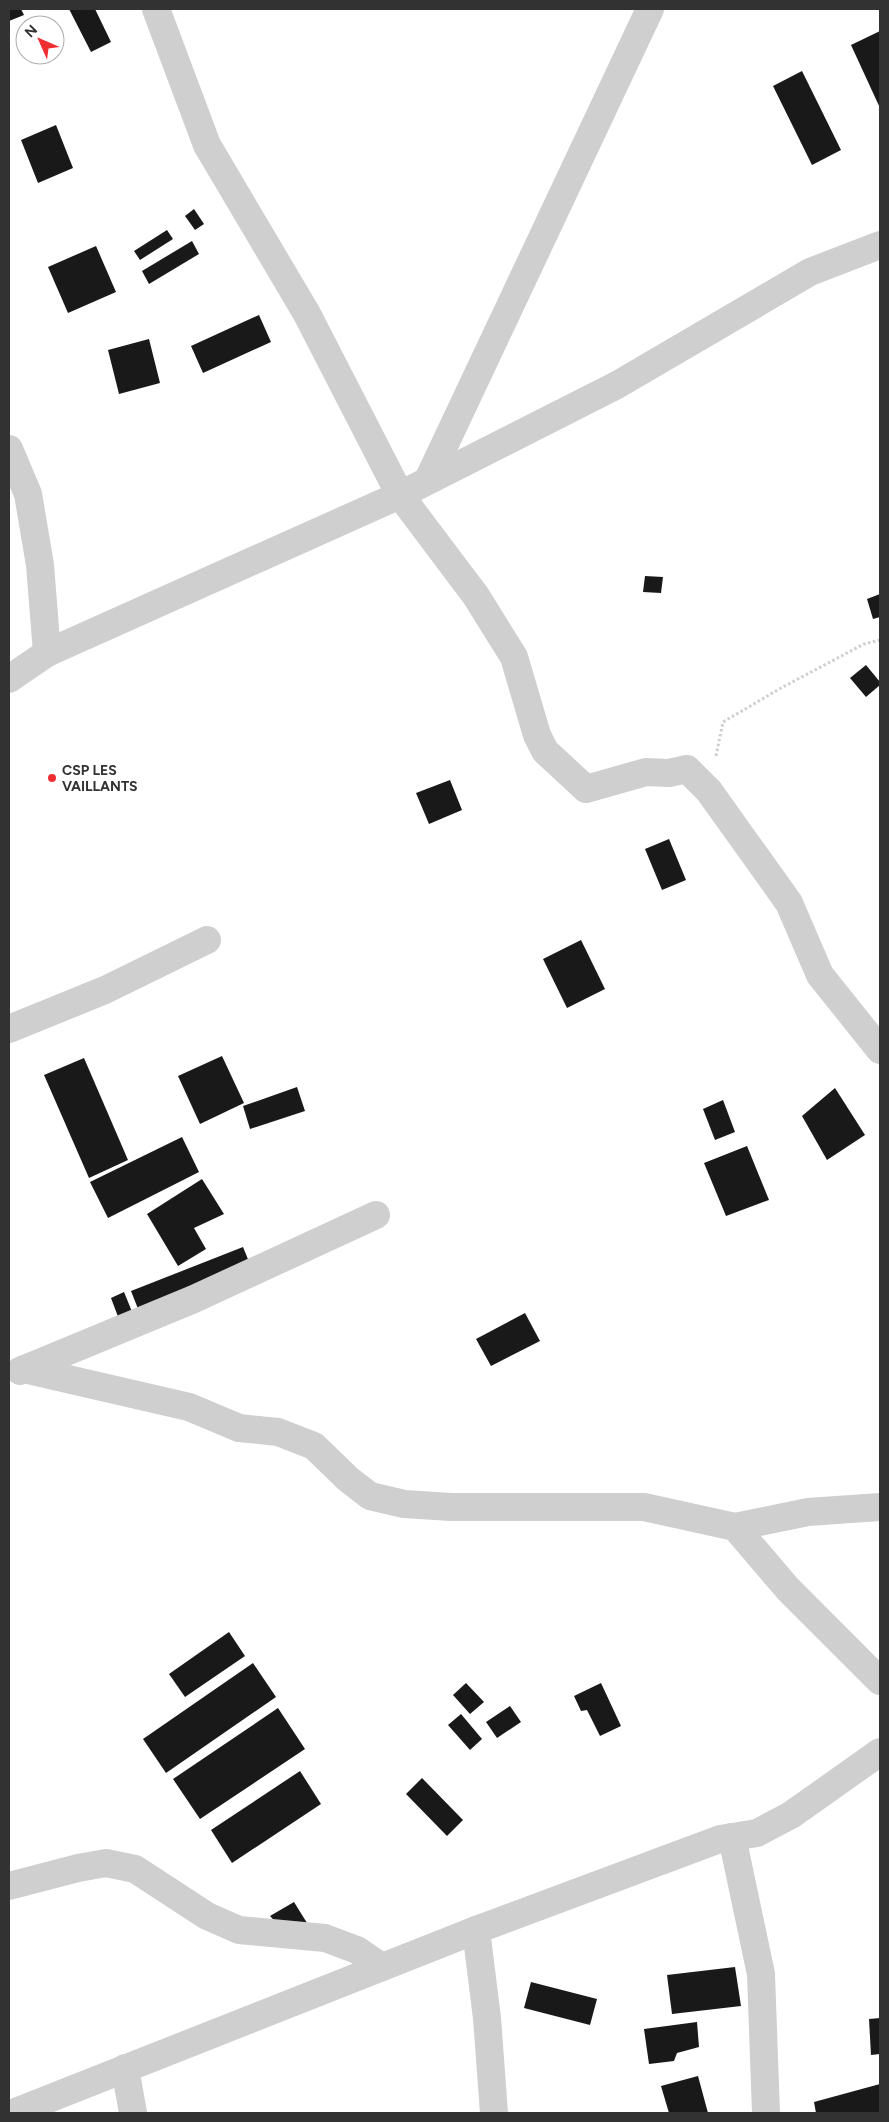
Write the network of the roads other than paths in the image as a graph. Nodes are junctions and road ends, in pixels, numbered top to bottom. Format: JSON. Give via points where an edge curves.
{"nodes":[{"id":1,"x":156,"y":9,"type":"edge"},
{"id":2,"x":650,"y":9,"type":"edge"},
{"id":3,"x":880,"y":245,"type":"edge"},
{"id":4,"x":9,"y":449,"type":"edge"},
{"id":5,"x":428,"y":480,"type":"junction"},
{"id":6,"x":400,"y":495,"type":"junction"},
{"id":7,"x":47,"y":653,"type":"junction"},
{"id":8,"x":9,"y":679,"type":"edge"},
{"id":9,"x":207,"y":940,"type":"dead end"},
{"id":10,"x":9,"y":1029,"type":"edge"},
{"id":11,"x":880,"y":1050,"type":"edge"},
{"id":12,"x":376,"y":1215,"type":"dead end"},
{"id":13,"x":16,"y":1372,"type":"edge"},
{"id":14,"x":880,"y":1507,"type":"edge"},
{"id":15,"x":736,"y":1528,"type":"junction"},
{"id":16,"x":880,"y":1681,"type":"edge"},
{"id":17,"x":880,"y":1752,"type":"edge"},
{"id":18,"x":732,"y":1837,"type":"junction"},
{"id":19,"x":9,"y":1886,"type":"edge"},
{"id":20,"x":476,"y":1930,"type":"junction"},
{"id":21,"x":382,"y":1967,"type":"junction"},
{"id":22,"x":125,"y":2068,"type":"junction"},
{"id":23,"x":13,"y":2113,"type":"edge"},
{"id":24,"x":133,"y":2113,"type":"edge"},
{"id":25,"x":494,"y":2113,"type":"edge"},
{"id":26,"x":766,"y":2113,"type":"edge"}],
"edges":[{"from":1,"to":6,"type":"street","via":[[207,145],[307,314]]},
{"from":2,"to":5,"type":"street"},
{"from":3,"to":5,"type":"street","via":[[810,272],[617,385]]},
{"from":4,"to":7,"type":"street","via":[[28,494],[40,565]]},
{"from":5,"to":6,"type":"street"},
{"from":6,"to":7,"type":"street"},
{"from":6,"to":11,"type":"street","via":[[476,596],[514,657],[537,735],[545,751],[586,790],[646,772],[669,773],[687,769],[709,791],[790,903],[820,974]]},
{"from":7,"to":8,"type":"street"},
{"from":9,"to":10,"type":"street","via":[[105,990]]},
{"from":12,"to":13,"type":"street","via":[[194,1299]]},
{"from":13,"to":15,"type":"street","via":[[189,1407],[239,1428],[278,1432],[314,1446],[370,1496],[404,1504],[644,1507]]},
{"from":14,"to":15,"type":"street","via":[[808,1512]]},
{"from":15,"to":16,"type":"street","via":[[788,1589]]},
{"from":17,"to":18,"type":"street","via":[[791,1815],[758,1833]]},
{"from":18,"to":20,"type":"street"},
{"from":18,"to":26,"type":"street","via":[[761,1974]]},
{"from":19,"to":21,"type":"street","via":[[106,1864],[135,1869],[207,1916],[239,1930],[325,1938],[357,1950]]},
{"from":20,"to":21,"type":"street"},
{"from":20,"to":25,"type":"street"},
{"from":21,"to":22,"type":"street"},
{"from":22,"to":23,"type":"street"},
{"from":22,"to":24,"type":"street"}]}
